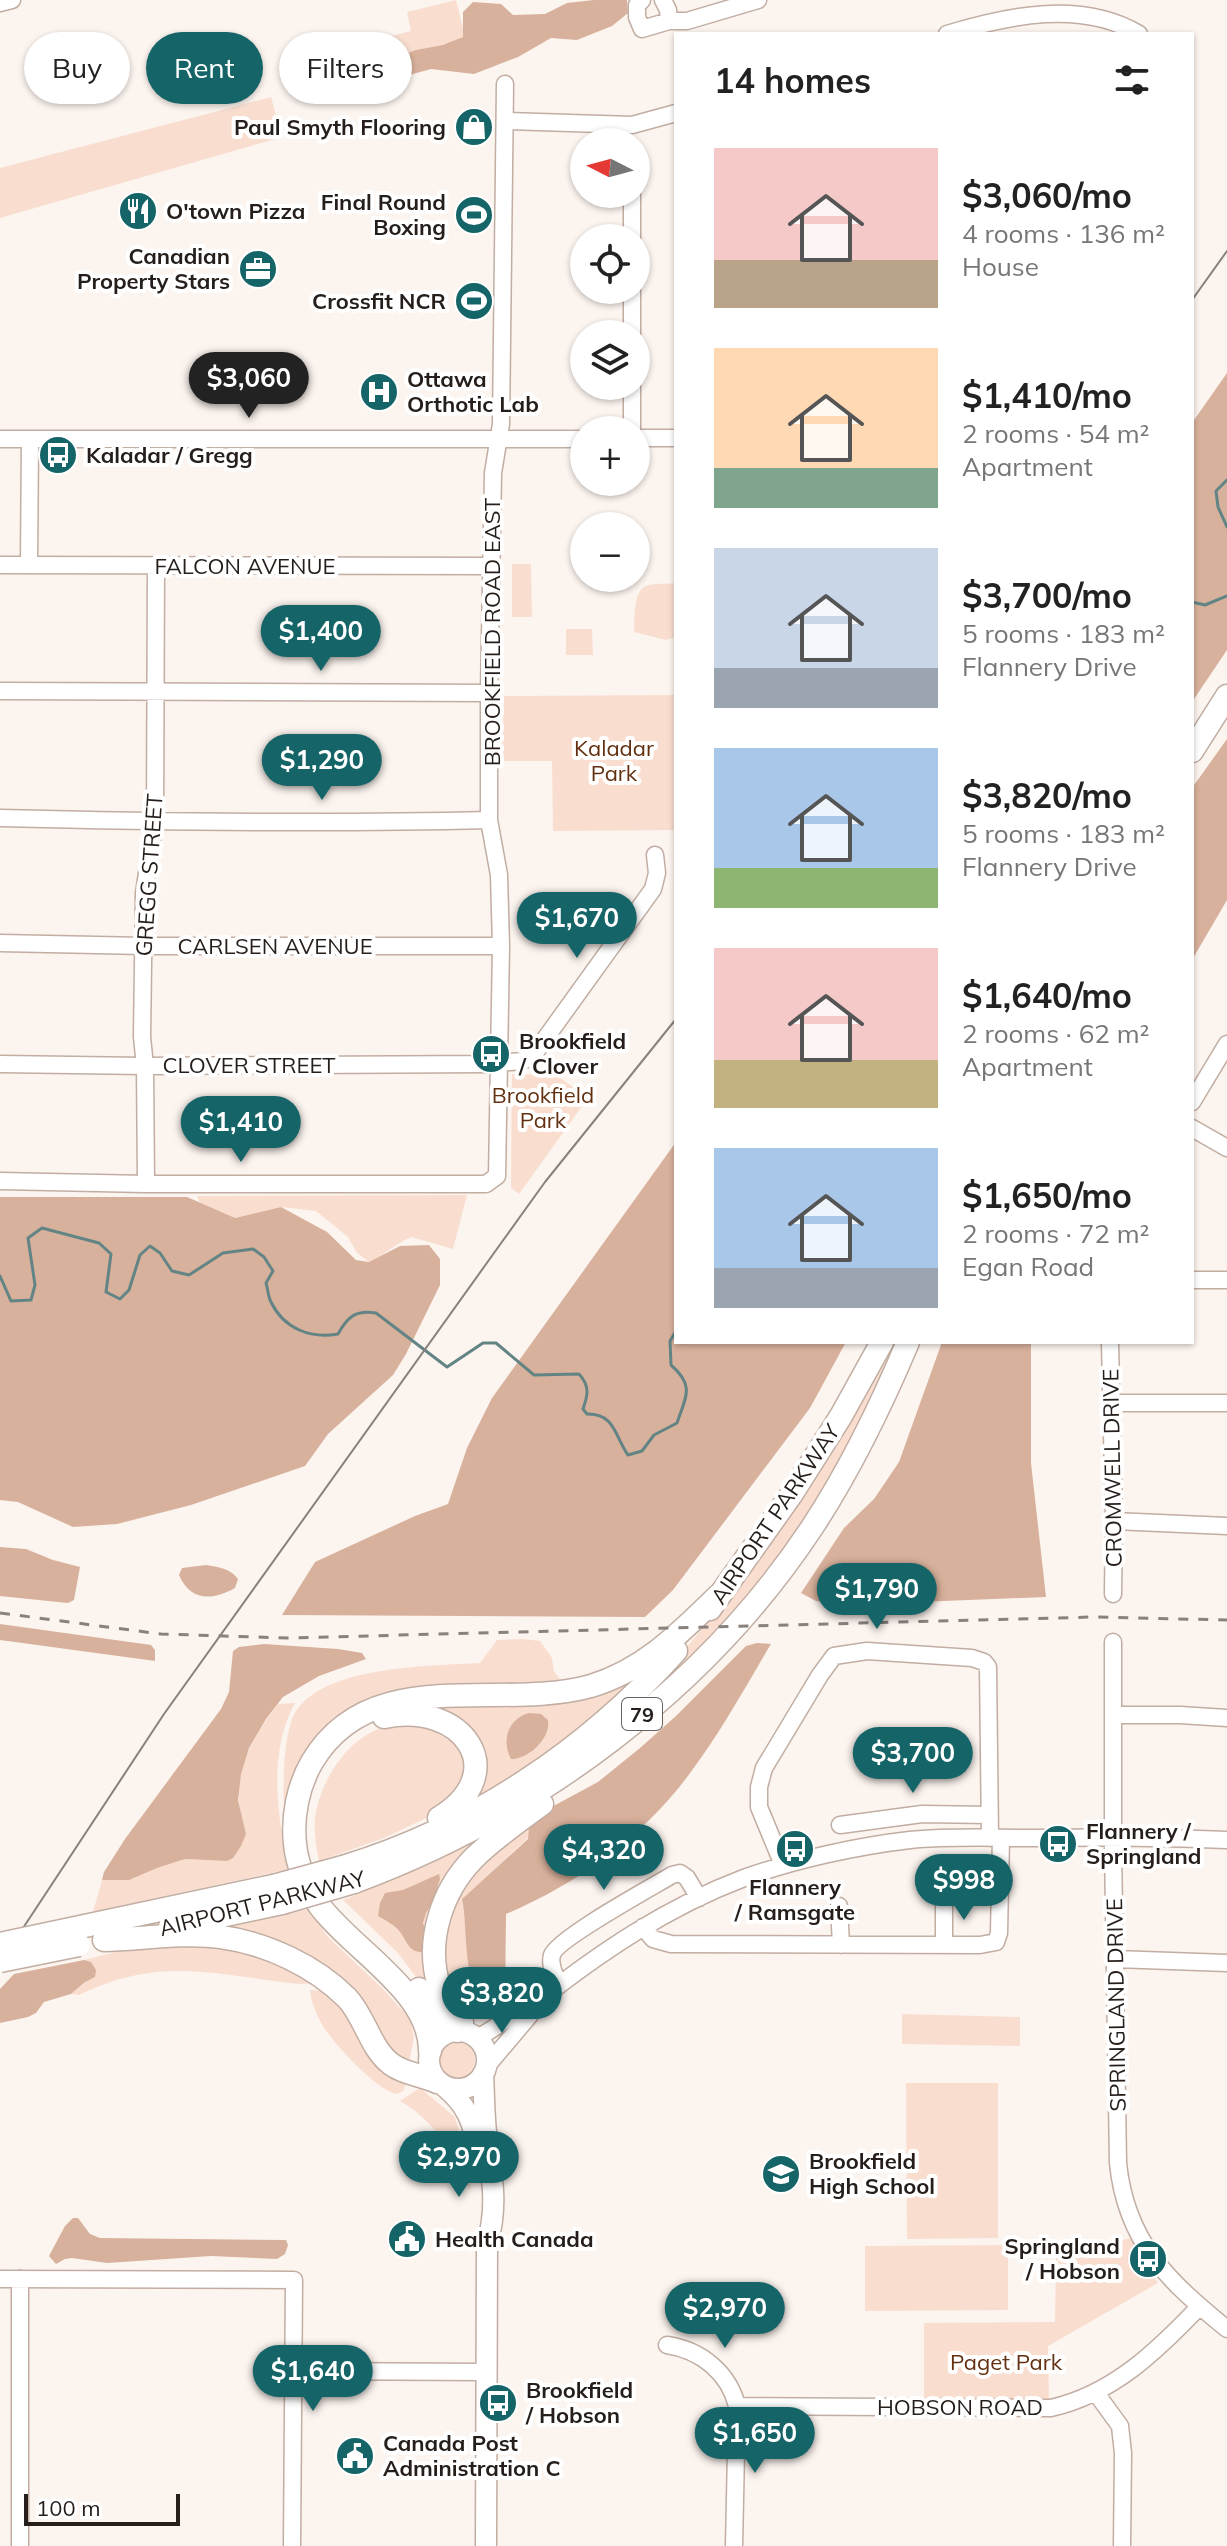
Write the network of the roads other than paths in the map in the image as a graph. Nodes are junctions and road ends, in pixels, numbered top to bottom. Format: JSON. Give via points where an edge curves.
{"nodes":[{"id":1,"x":12,"y":0,"type":"edge"},
{"id":2,"x":642,"y":0,"type":"edge"},
{"id":3,"x":663,"y":0,"type":"edge"},
{"id":4,"x":758,"y":0,"type":"edge"},
{"id":5,"x":0,"y":3,"type":"edge"},
{"id":6,"x":669,"y":21,"type":"junction"},
{"id":7,"x":954,"y":32,"type":"edge"},
{"id":8,"x":1136,"y":32,"type":"edge"},
{"id":9,"x":505,"y":84,"type":"dead end"},
{"id":10,"x":674,"y":114,"type":"edge"},
{"id":11,"x":505,"y":121,"type":"junction"},
{"id":12,"x":573,"y":128,"type":"edge"},
{"id":13,"x":645,"y":128,"type":"edge"},
{"id":14,"x":650,"y":438,"type":"edge"},
{"id":15,"x":674,"y":438,"type":"edge"},
{"id":16,"x":0,"y":439,"type":"edge"},
{"id":17,"x":30,"y":439,"type":"junction"},
{"id":18,"x":570,"y":439,"type":"edge"},
{"id":19,"x":498,"y":440,"type":"junction"},
{"id":20,"x":0,"y":565,"type":"edge"},
{"id":21,"x":29,"y":565,"type":"junction"},
{"id":22,"x":156,"y":566,"type":"junction"},
{"id":23,"x":491,"y":566,"type":"junction"},
{"id":24,"x":0,"y":691,"type":"edge"},
{"id":25,"x":489,"y":693,"type":"junction"},
{"id":26,"x":154,"y":694,"type":"junction"},
{"id":27,"x":1227,"y":696,"type":"edge"},
{"id":28,"x":1194,"y":748,"type":"edge"},
{"id":29,"x":0,"y":818,"type":"edge"},
{"id":30,"x":489,"y":820,"type":"junction"},
{"id":31,"x":155,"y":821,"type":"junction"},
{"id":32,"x":655,"y":855,"type":"dead end"},
{"id":33,"x":0,"y":943,"type":"edge"},
{"id":34,"x":144,"y":946,"type":"junction"},
{"id":35,"x":501,"y":946,"type":"junction"},
{"id":36,"x":1227,"y":1044,"type":"edge"},
{"id":37,"x":498,"y":1063,"type":"junction"},
{"id":38,"x":0,"y":1064,"type":"edge"},
{"id":39,"x":145,"y":1066,"type":"junction"},
{"id":40,"x":1194,"y":1099,"type":"edge"},
{"id":41,"x":1194,"y":1129,"type":"edge"},
{"id":42,"x":1227,"y":1148,"type":"edge"},
{"id":43,"x":0,"y":1181,"type":"edge"},
{"id":44,"x":146,"y":1184,"type":"junction"},
{"id":45,"x":1194,"y":1280,"type":"edge"},
{"id":46,"x":1227,"y":1280,"type":"edge"},
{"id":47,"x":881,"y":1344,"type":"edge"},
{"id":48,"x":907,"y":1344,"type":"edge"},
{"id":49,"x":1110,"y":1344,"type":"edge"},
{"id":50,"x":1110,"y":1403,"type":"junction"},
{"id":51,"x":1227,"y":1403,"type":"edge"},
{"id":52,"x":1114,"y":1521,"type":"junction"},
{"id":53,"x":1227,"y":1526,"type":"edge"},
{"id":54,"x":1113,"y":1594,"type":"dead end"},
{"id":55,"x":718,"y":1596,"type":"junction"},
{"id":56,"x":1113,"y":1642,"type":"dead end"},
{"id":57,"x":674,"y":1686,"type":"junction"},
{"id":58,"x":1115,"y":1715,"type":"junction"},
{"id":59,"x":1227,"y":1718,"type":"edge"},
{"id":60,"x":989,"y":1815,"type":"junction"},
{"id":61,"x":840,"y":1825,"type":"dead end"},
{"id":62,"x":1113,"y":1837,"type":"junction"},
{"id":63,"x":995,"y":1838,"type":"junction"},
{"id":64,"x":1227,"y":1840,"type":"edge"},
{"id":65,"x":783,"y":1865,"type":"junction"},
{"id":66,"x":350,"y":1874,"type":"junction"},
{"id":67,"x":278,"y":1895,"type":"junction"},
{"id":68,"x":699,"y":1898,"type":"junction"},
{"id":69,"x":944,"y":1899,"type":"dead end"},
{"id":70,"x":839,"y":1906,"type":"dead end"},
{"id":71,"x":643,"y":1927,"type":"junction"},
{"id":72,"x":80,"y":1936,"type":"junction"},
{"id":73,"x":104,"y":1940,"type":"junction"},
{"id":74,"x":0,"y":1944,"type":"edge"},
{"id":75,"x":841,"y":1945,"type":"junction"},
{"id":76,"x":944,"y":1945,"type":"junction"},
{"id":77,"x":1115,"y":1959,"type":"junction"},
{"id":78,"x":0,"y":1961,"type":"edge"},
{"id":79,"x":1227,"y":1963,"type":"edge"},
{"id":80,"x":559,"y":1985,"type":"junction"},
{"id":81,"x":536,"y":2003,"type":"junction"},
{"id":82,"x":468,"y":2034,"type":"junction"},
{"id":83,"x":430,"y":2051,"type":"junction"},
{"id":84,"x":485,"y":2071,"type":"junction"},
{"id":85,"x":440,"y":2084,"type":"junction"},
{"id":86,"x":487,"y":2245,"type":"junction"},
{"id":87,"x":0,"y":2279,"type":"edge"},
{"id":88,"x":20,"y":2279,"type":"junction"},
{"id":89,"x":1200,"y":2306,"type":"junction"},
{"id":90,"x":1227,"y":2329,"type":"edge"},
{"id":91,"x":667,"y":2345,"type":"dead end"},
{"id":92,"x":293,"y":2371,"type":"junction"},
{"id":93,"x":487,"y":2372,"type":"junction"},
{"id":94,"x":1096,"y":2393,"type":"junction"},
{"id":95,"x":737,"y":2406,"type":"junction"},
{"id":96,"x":20,"y":2546,"type":"edge"},
{"id":97,"x":292,"y":2546,"type":"edge"},
{"id":98,"x":486,"y":2546,"type":"edge"},
{"id":99,"x":734,"y":2546,"type":"edge"},
{"id":100,"x":1122,"y":2546,"type":"edge"}],
"edges":[{"from":1,"to":5,"type":"street"},
{"from":2,"to":6,"type":"street","via":[[637,5],[642,29]]},
{"from":3,"to":6,"type":"street"},
{"from":4,"to":6,"type":"street","via":[[687,21]]},
{"from":7,"to":8,"type":"street","via":[[1035,8],[1078,6],[1117,19]]},
{"from":9,"to":11,"type":"street","name":"BROOKFIELD ROAD EAST"},
{"from":10,"to":13,"type":"street"},
{"from":11,"to":12,"type":"street"},
{"from":11,"to":19,"type":"street","name":"BROOKFIELD ROAD EAST"},
{"from":14,"to":15,"type":"street"},
{"from":16,"to":17,"type":"street"},
{"from":17,"to":19,"type":"street"},
{"from":17,"to":21,"type":"street"},
{"from":18,"to":19,"type":"street"},
{"from":19,"to":23,"type":"street","name":"BROOKFIELD ROAD EAST"},
{"from":20,"to":21,"type":"street","name":"FALCON AVENUE"},
{"from":21,"to":22,"type":"street","name":"FALCON AVENUE"},
{"from":22,"to":23,"type":"street","name":"FALCON AVENUE"},
{"from":22,"to":26,"type":"street","name":"GREGG STREET"},
{"from":23,"to":25,"type":"street","name":"BROOKFIELD ROAD EAST"},
{"from":24,"to":26,"type":"street"},
{"from":25,"to":26,"type":"street"},
{"from":25,"to":30,"type":"street","name":"BROOKFIELD ROAD EAST"},
{"from":26,"to":31,"type":"street","name":"GREGG STREET"},
{"from":27,"to":28,"type":"highway"},
{"from":29,"to":31,"type":"street"},
{"from":30,"to":31,"type":"street"},
{"from":30,"to":35,"type":"street","name":"BROOKFIELD ROAD EAST","via":[[499,875]]},
{"from":31,"to":34,"type":"street","name":"GREGG STREET","via":[[144,893]]},
{"from":32,"to":37,"type":"street","name":"CLOVER STREET","via":[[653,889],[532,1057]]},
{"from":33,"to":34,"type":"street","name":"CARLSEN AVENUE"},
{"from":34,"to":35,"type":"street","name":"CARLSEN AVENUE"},
{"from":34,"to":39,"type":"street","name":"GREGG STREET"},
{"from":35,"to":37,"type":"street","name":"BROOKFIELD ROAD EAST"},
{"from":36,"to":40,"type":"street"},
{"from":37,"to":39,"type":"street","name":"CLOVER STREET"},
{"from":37,"to":44,"type":"street","name":"BROOKFIELD ROAD EAST","via":[[499,1173],[486,1184]]},
{"from":38,"to":39,"type":"street","name":"CLOVER STREET"},
{"from":39,"to":44,"type":"street","name":"GREGG STREET"},
{"from":41,"to":42,"type":"street"},
{"from":43,"to":44,"type":"street"},
{"from":45,"to":46,"type":"street"},
{"from":47,"to":55,"type":"highway","name":"AIRPORT PARKWAY","number":"79","via":[[791,1495]]},
{"from":48,"to":57,"type":"highway","name":"AIRPORT PARKWAY","number":"79","via":[[855,1457],[813,1526],[747,1611]]},
{"from":49,"to":50,"type":"street","name":"CROMWELL DRIVE"},
{"from":50,"to":51,"type":"street"},
{"from":50,"to":52,"type":"street","name":"CROMWELL DRIVE"},
{"from":52,"to":53,"type":"street"},
{"from":52,"to":54,"type":"street","name":"CROMWELL DRIVE"},
{"from":55,"to":66,"type":"highway","name":"AIRPORT PARKWAY","number":"79","via":[[660,1669],[562,1755],[503,1795]]},
{"from":55,"to":83,"type":"highway","via":[[662,1649],[594,1685],[553,1693],[397,1701],[351,1719],[318,1752],[296,1807],[300,1866],[319,1905],[407,1997],[427,2028]]},
{"from":56,"to":58,"type":"street","name":"SPRINGLAND DRIVE"},
{"from":57,"to":66,"type":"highway","name":"AIRPORT PARKWAY","number":"79","via":[[524,1801],[452,1841]]},
{"from":57,"to":82,"type":"highway","via":[[617,1743],[484,1848],[452,1886],[438,1921],[436,1973],[445,1999]]},
{"from":58,"to":59,"type":"street"},
{"from":58,"to":62,"type":"street","name":"SPRINGLAND DRIVE"},
{"from":60,"to":61,"type":"street","via":[[922,1814]]},
{"from":60,"to":63,"type":"street"},
{"from":60,"to":65,"type":"street","via":[[989,1677],[984,1662],[867,1651],[834,1656],[764,1768],[759,1787],[759,1807]]},
{"from":62,"to":63,"type":"street"},
{"from":62,"to":64,"type":"street"},
{"from":62,"to":77,"type":"street","name":"SPRINGLAND DRIVE"},
{"from":63,"to":65,"type":"street","via":[[912,1840]]},
{"from":63,"to":76,"type":"street","via":[[996,1942]]},
{"from":65,"to":68,"type":"street"},
{"from":66,"to":67,"type":"highway","name":"AIRPORT PARKWAY","number":"79","bridge":true},
{"from":66,"to":82,"type":"highway","via":[[463,1799],[474,1769],[470,1746],[460,1731],[442,1719],[419,1714],[384,1717],[364,1726],[334,1753],[320,1775],[306,1828],[312,1862],[331,1900],[408,1976],[435,2011]]},
{"from":67,"to":72,"type":"highway","name":"AIRPORT PARKWAY","number":"79"},
{"from":67,"to":73,"type":"highway","name":"AIRPORT PARKWAY","number":"79"},
{"from":68,"to":71,"type":"street"},
{"from":68,"to":80,"type":"street","via":[[680,1873],[612,1911],[557,1946],[551,1957]]},
{"from":69,"to":76,"type":"street"},
{"from":70,"to":75,"type":"street"},
{"from":71,"to":75,"type":"street","via":[[653,1939],[671,1944]]},
{"from":71,"to":80,"type":"street"},
{"from":72,"to":73,"type":"highway","name":"AIRPORT PARKWAY","number":"79"},
{"from":72,"to":74,"type":"highway","name":"AIRPORT PARKWAY","number":"79","bridge":true},
{"from":72,"to":78,"type":"highway","name":"AIRPORT PARKWAY","number":"79","bridge":true},
{"from":73,"to":85,"type":"highway","via":[[219,1937],[282,1955],[347,1997],[392,2065]]},
{"from":75,"to":76,"type":"street"},
{"from":77,"to":79,"type":"street"},
{"from":77,"to":89,"type":"street","name":"SPRINGLAND DRIVE","via":[[1121,2189],[1138,2237]]},
{"from":80,"to":81,"type":"street"},
{"from":81,"to":82,"type":"street","via":[[499,2027]]},
{"from":81,"to":84,"type":"street"},
{"from":82,"to":83,"type":"main road","via":[[438,2038]]},
{"from":82,"to":84,"type":"main road","via":[[484,2048]]},
{"from":83,"to":85,"type":"main road","via":[[429,2067]]},
{"from":84,"to":85,"type":"main road","via":[[466,2089]]},
{"from":84,"to":86,"type":"main road","via":[[493,2171],[493,2223]]},
{"from":85,"to":86,"type":"main road","via":[[460,2100],[470,2120]]},
{"from":86,"to":93,"type":"main road"},
{"from":87,"to":88,"type":"street"},
{"from":88,"to":92,"type":"street","via":[[294,2280]]},
{"from":88,"to":96,"type":"street"},
{"from":89,"to":90,"type":"street","name":"SPRINGLAND DRIVE"},
{"from":89,"to":94,"type":"street","name":"HOBSON ROAD","via":[[1134,2370]]},
{"from":91,"to":95,"type":"street","via":[[699,2356],[720,2371]]},
{"from":92,"to":93,"type":"street"},
{"from":92,"to":97,"type":"street"},
{"from":93,"to":98,"type":"main road"},
{"from":94,"to":95,"type":"street","name":"HOBSON ROAD","via":[[1051,2408]]},
{"from":94,"to":100,"type":"street","via":[[1120,2426]]},
{"from":95,"to":99,"type":"street"}]}
